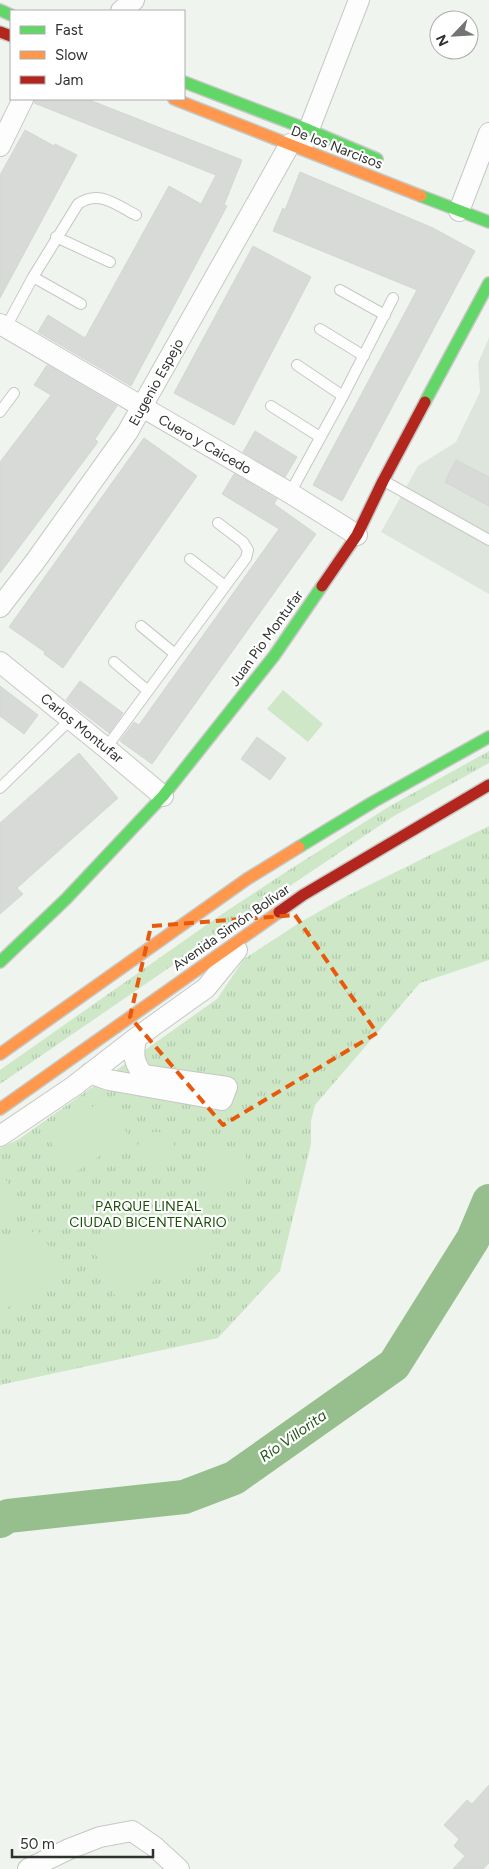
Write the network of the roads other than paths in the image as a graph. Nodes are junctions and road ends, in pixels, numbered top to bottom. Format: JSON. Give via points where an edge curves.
{"nodes":[{"id":1,"x":134,"y":0,"type":"edge"},
{"id":2,"x":359,"y":0,"type":"edge"},
{"id":3,"x":121,"y":10,"type":"edge"},
{"id":4,"x":185,"y":82,"type":"edge"},
{"id":5,"x":23,"y":100,"type":"edge"},
{"id":6,"x":177,"y":100,"type":"edge"},
{"id":7,"x":309,"y":130,"type":"junction"},
{"id":8,"x":489,"y":133,"type":"edge"},
{"id":9,"x":0,"y":146,"type":"edge"},
{"id":10,"x":295,"y":146,"type":"junction"},
{"id":11,"x":391,"y":165,"type":"dead end"},
{"id":12,"x":463,"y":199,"type":"junction"},
{"id":13,"x":136,"y":215,"type":"dead end"},
{"id":14,"x":489,"y":222,"type":"edge"},
{"id":15,"x":56,"y":237,"type":"junction"},
{"id":16,"x":110,"y":262,"type":"dead end"},
{"id":17,"x":32,"y":276,"type":"junction"},
{"id":18,"x":489,"y":283,"type":"edge"},
{"id":19,"x":340,"y":290,"type":"dead end"},
{"id":20,"x":393,"y":298,"type":"dead end"},
{"id":21,"x":81,"y":304,"type":"dead end"},
{"id":22,"x":385,"y":315,"type":"junction"},
{"id":23,"x":3,"y":326,"type":"edge"},
{"id":24,"x":320,"y":329,"type":"dead end"},
{"id":25,"x":364,"y":356,"type":"junction"},
{"id":26,"x":297,"y":365,"type":"dead end"},
{"id":27,"x":14,"y":393,"type":"dead end"},
{"id":28,"x":343,"y":396,"type":"junction"},
{"id":29,"x":271,"y":406,"type":"dead end"},
{"id":30,"x":142,"y":407,"type":"junction"},
{"id":31,"x":0,"y":412,"type":"edge"},
{"id":32,"x":320,"y":437,"type":"junction"},
{"id":33,"x":383,"y":481,"type":"junction"},
{"id":34,"x":290,"y":493,"type":"junction"},
{"id":35,"x":218,"y":524,"type":"dead end"},
{"id":36,"x":357,"y":535,"type":"junction"},
{"id":37,"x":489,"y":540,"type":"edge"},
{"id":38,"x":190,"y":559,"type":"dead end"},
{"id":39,"x":224,"y":586,"type":"junction"},
{"id":40,"x":0,"y":607,"type":"edge"},
{"id":41,"x":141,"y":626,"type":"dead end"},
{"id":42,"x":175,"y":654,"type":"junction"},
{"id":43,"x":0,"y":662,"type":"edge"},
{"id":44,"x":114,"y":662,"type":"dead end"},
{"id":45,"x":148,"y":691,"type":"junction"},
{"id":46,"x":71,"y":719,"type":"junction"},
{"id":47,"x":489,"y":737,"type":"edge"},
{"id":48,"x":106,"y":748,"type":"junction"},
{"id":49,"x":489,"y":785,"type":"edge"},
{"id":50,"x":0,"y":788,"type":"edge"},
{"id":51,"x":163,"y":796,"type":"junction"},
{"id":52,"x":255,"y":927,"type":"junction"},
{"id":53,"x":0,"y":962,"type":"edge"},
{"id":54,"x":136,"y":1038,"type":"junction"},
{"id":55,"x":0,"y":1054,"type":"edge"},
{"id":56,"x":90,"y":1073,"type":"junction"},
{"id":57,"x":0,"y":1109,"type":"edge"},
{"id":58,"x":0,"y":1136,"type":"edge"},
{"id":59,"x":28,"y":1869,"type":"edge"},
{"id":60,"x":179,"y":1869,"type":"edge"}],
"edges":[{"from":1,"to":3,"type":"street"},
{"from":2,"to":7,"type":"street","name":"Eugenio Espejo"},
{"from":4,"to":7,"type":"main road","name":"De los Narcisos"},
{"from":5,"to":9,"type":"street"},
{"from":6,"to":10,"type":"main road","name":"De los Narcisos"},
{"from":7,"to":10,"type":"street","name":"Eugenio Espejo"},
{"from":7,"to":11,"type":"main road","name":"De los Narcisos"},
{"from":8,"to":12,"type":"street"},
{"from":10,"to":12,"type":"main road","name":"De los Narcisos"},
{"from":10,"to":30,"type":"street","name":"Eugenio Espejo"},
{"from":12,"to":14,"type":"main road","name":"De los Narcisos"},
{"from":13,"to":15,"type":"lane","via":[[104,199],[86,198],[78,204]]},
{"from":15,"to":16,"type":"lane"},
{"from":15,"to":17,"type":"lane"},
{"from":17,"to":21,"type":"lane"},
{"from":17,"to":23,"type":"lane"},
{"from":18,"to":33,"type":"main road","name":"Juan Pio Montufar"},
{"from":19,"to":22,"type":"lane"},
{"from":20,"to":22,"type":"lane"},
{"from":22,"to":25,"type":"lane"},
{"from":23,"to":30,"type":"street","name":"Cuero y Caicedo"},
{"from":24,"to":25,"type":"lane"},
{"from":25,"to":28,"type":"lane"},
{"from":26,"to":28,"type":"lane"},
{"from":27,"to":31,"type":"lane"},
{"from":28,"to":32,"type":"lane"},
{"from":29,"to":32,"type":"lane"},
{"from":30,"to":34,"type":"street","name":"Cuero y Caicedo"},
{"from":30,"to":40,"type":"street","name":"Eugenio Espejo","via":[[116,449]]},
{"from":32,"to":34,"type":"lane"},
{"from":33,"to":36,"type":"main road","name":"Juan Pio Montufar"},
{"from":33,"to":37,"type":"lane"},
{"from":34,"to":36,"type":"street","name":"Cuero y Caicedo"},
{"from":35,"to":39,"type":"lane","via":[[243,542],[248,550],[246,558]]},
{"from":36,"to":51,"type":"main road","name":"Juan Pio Montufar","via":[[274,656]]},
{"from":38,"to":39,"type":"lane"},
{"from":39,"to":42,"type":"lane"},
{"from":41,"to":42,"type":"lane"},
{"from":42,"to":45,"type":"lane"},
{"from":43,"to":46,"type":"street","name":"Carlos Montufar"},
{"from":44,"to":45,"type":"lane"},
{"from":45,"to":48,"type":"lane"},
{"from":46,"to":48,"type":"street","name":"Carlos Montufar"},
{"from":46,"to":50,"type":"lane"},
{"from":47,"to":55,"type":"main road","name":"Avenida Simón Bolívar","via":[[247,878]]},
{"from":48,"to":51,"type":"street","name":"Carlos Montufar"},
{"from":49,"to":52,"type":"main road","name":"Avenida Simón Bolívar","via":[[302,895]]},
{"from":51,"to":53,"type":"main road","name":"Juan Pio Montufar","via":[[66,900]]},
{"from":52,"to":54,"type":"street","via":[[206,988]]},
{"from":52,"to":57,"type":"main road","name":"Avenida Simón Bolívar"},
{"from":54,"to":56,"type":"street"},
{"from":54,"to":56,"type":"street","via":[[135,1063],[143,1075],[227,1087],[222,1100],[109,1080]]},
{"from":56,"to":58,"type":"street"},
{"from":59,"to":60,"type":"street","via":[[100,1837],[132,1831]]}]}
